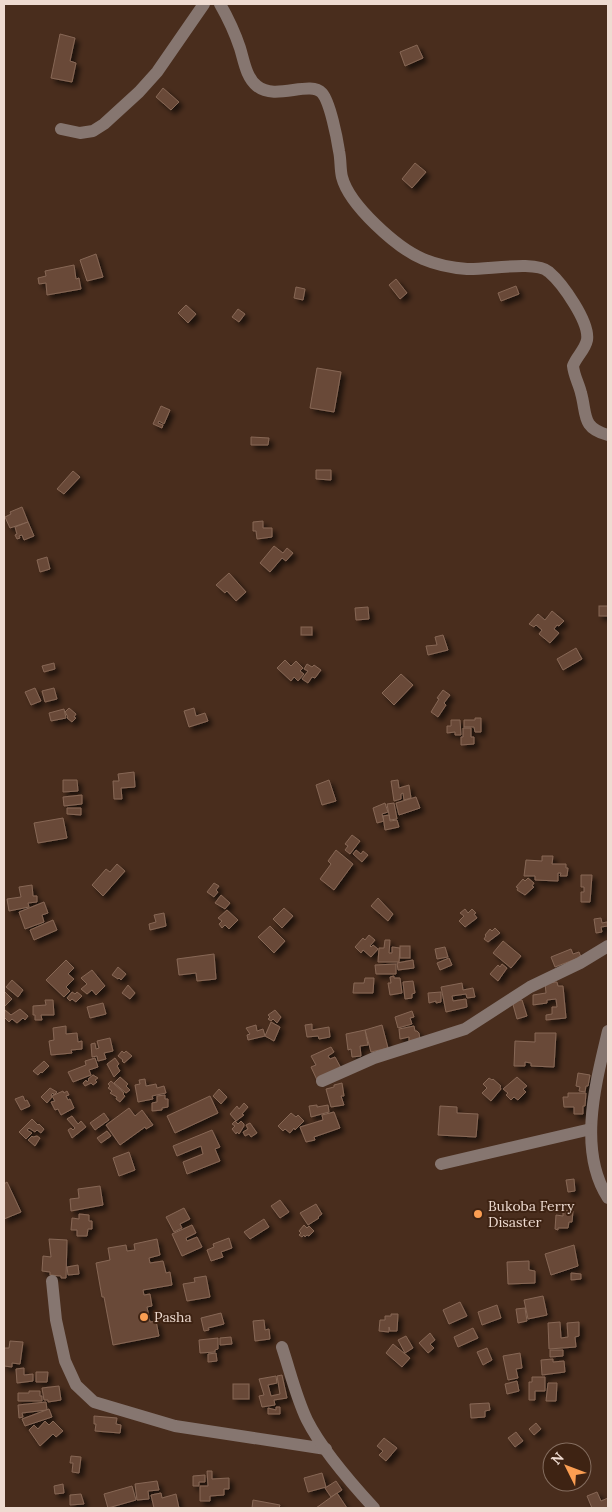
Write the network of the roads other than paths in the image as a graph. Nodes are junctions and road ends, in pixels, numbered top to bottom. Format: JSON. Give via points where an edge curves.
{"nodes":[{"id":1,"x":204,"y":4,"type":"edge"},
{"id":2,"x":220,"y":4,"type":"edge"},
{"id":3,"x":61,"y":129,"type":"dead end"},
{"id":4,"x":608,"y":435,"type":"edge"},
{"id":5,"x":608,"y":946,"type":"edge"},
{"id":6,"x":608,"y":1031,"type":"edge"},
{"id":7,"x":322,"y":1081,"type":"dead end"},
{"id":8,"x":591,"y":1129,"type":"junction"},
{"id":9,"x":441,"y":1164,"type":"dead end"},
{"id":10,"x":608,"y":1198,"type":"edge"},
{"id":11,"x":52,"y":1281,"type":"dead end"},
{"id":12,"x":282,"y":1347,"type":"dead end"},
{"id":13,"x":326,"y":1449,"type":"junction"},
{"id":14,"x":374,"y":1508,"type":"edge"}],
"edges":[{"from":1,"to":3,"type":"street","via":[[157,72],[104,124],[80,134]]},
{"from":2,"to":4,"type":"street","via":[[256,86],[272,92],[314,89],[324,95],[346,187],[358,206],[383,231],[422,259],[443,266],[468,269],[532,266],[544,268],[555,277],[578,311],[587,332],[584,349],[573,366],[585,418],[592,427]]},
{"from":5,"to":7,"type":"street","via":[[523,991],[465,1029],[374,1058]]},
{"from":6,"to":8,"type":"street","via":[[597,1078]]},
{"from":8,"to":9,"type":"street"},
{"from":8,"to":10,"type":"street","via":[[593,1158],[600,1185]]},
{"from":11,"to":13,"type":"street","via":[[65,1361],[76,1385],[94,1402],[176,1426]]},
{"from":12,"to":13,"type":"street","via":[[308,1420]]},
{"from":13,"to":14,"type":"street"}]}
